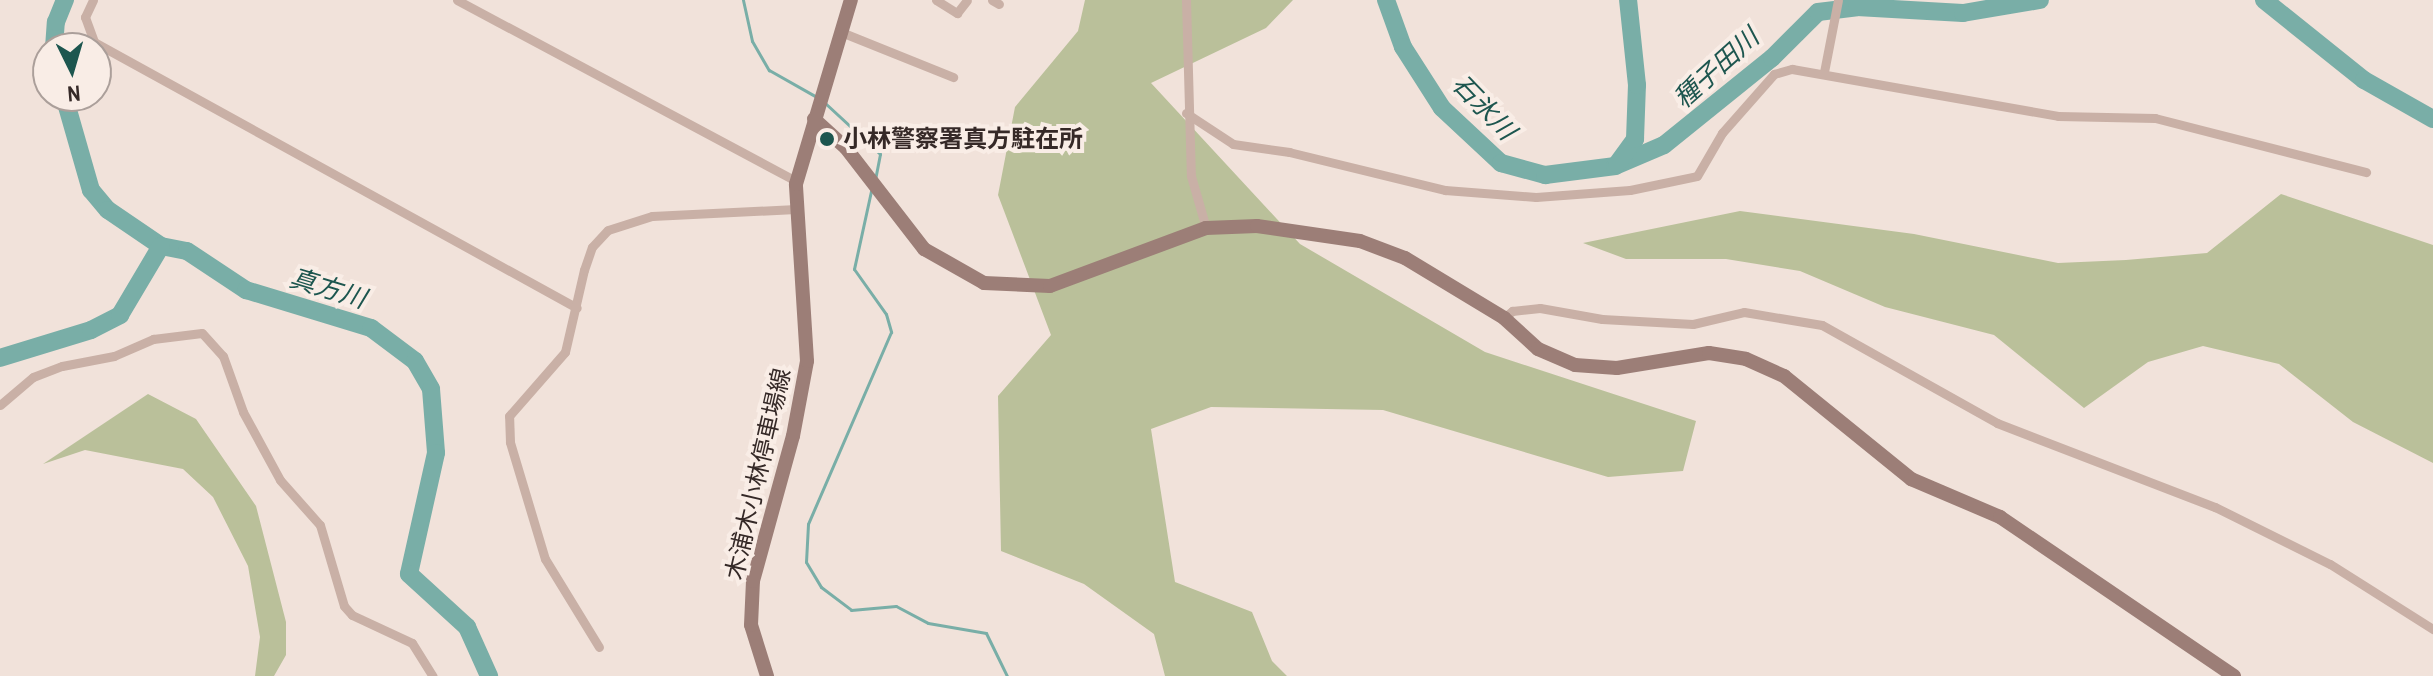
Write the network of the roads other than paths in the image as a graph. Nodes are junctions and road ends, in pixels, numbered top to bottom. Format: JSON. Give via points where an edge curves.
{"nodes":[{"id":1,"x":93,"y":0,"type":"edge"},
{"id":2,"x":457,"y":0,"type":"edge"},
{"id":3,"x":851,"y":0,"type":"edge"},
{"id":4,"x":936,"y":0,"type":"edge"},
{"id":5,"x":967,"y":0,"type":"edge"},
{"id":6,"x":1186,"y":0,"type":"edge"},
{"id":7,"x":1838,"y":0,"type":"edge"},
{"id":8,"x":841,"y":32,"type":"junction"},
{"id":9,"x":1824,"y":72,"type":"junction"},
{"id":10,"x":953,"y":77,"type":"dead end"},
{"id":11,"x":1186,"y":113,"type":"junction"},
{"id":12,"x":814,"y":119,"type":"junction"},
{"id":13,"x":2366,"y":172,"type":"dead end"},
{"id":14,"x":796,"y":181,"type":"junction"},
{"id":15,"x":796,"y":209,"type":"junction"},
{"id":16,"x":1206,"y":228,"type":"junction"},
{"id":17,"x":577,"y":308,"type":"junction"},
{"id":18,"x":1504,"y":318,"type":"junction"},
{"id":19,"x":0,"y":405,"type":"edge"},
{"id":20,"x":2433,"y":629,"type":"edge"},
{"id":21,"x":599,"y":647,"type":"dead end"},
{"id":22,"x":433,"y":676,"type":"edge"},
{"id":23,"x":767,"y":676,"type":"edge"},
{"id":24,"x":2234,"y":676,"type":"edge"}],
"edges":[{"from":1,"to":17,"type":"street","via":[[85,17],[94,42]]},
{"from":2,"to":14,"type":"street"},
{"from":3,"to":8,"type":"street","name":"木浦木小林停車場線"},
{"from":4,"to":5,"type":"street","via":[[957,13]]},
{"from":6,"to":11,"type":"street","via":[[1191,71]]},
{"from":7,"to":9,"type":"street"},
{"from":8,"to":10,"type":"street"},
{"from":8,"to":12,"type":"street","name":"木浦木小林停車場線"},
{"from":9,"to":11,"type":"street","via":[[1774,74],[1722,133],[1697,176],[1630,190],[1552,196],[1445,190],[1289,152],[1233,144]]},
{"from":9,"to":13,"type":"street","via":[[2058,116],[2155,118]]},
{"from":11,"to":16,"type":"street","via":[[1191,176]]},
{"from":12,"to":14,"type":"street","name":"木浦木小林停車場線"},
{"from":12,"to":16,"type":"street","via":[[846,148],[924,249],[984,283],[1050,286]]},
{"from":14,"to":15,"type":"street","name":"木浦木小林停車場線"},
{"from":15,"to":17,"type":"street","via":[[652,216],[608,230],[592,247]]},
{"from":15,"to":23,"type":"street","name":"木浦木小林停車場線","via":[[807,361],[793,436],[763,531],[750,608],[753,642]]},
{"from":16,"to":18,"type":"street","via":[[1257,226],[1360,241],[1405,258]]},
{"from":17,"to":21,"type":"street","via":[[565,352],[516,403],[508,422],[545,559]]},
{"from":18,"to":20,"type":"street","via":[[1512,311],[1540,308],[1602,319],[1693,324],[1744,312],[1822,325],[1997,423],[2215,507],[2305,551]]},
{"from":18,"to":24,"type":"street","via":[[1538,349],[1575,365],[1617,368],[1709,353],[1746,359],[1784,376],[1911,479],[2000,517]]},
{"from":19,"to":22,"type":"street","via":[[33,377],[62,366],[114,356],[153,339],[202,333],[223,356],[243,412],[280,480],[320,525],[344,606],[352,615],[412,643]]}]}
